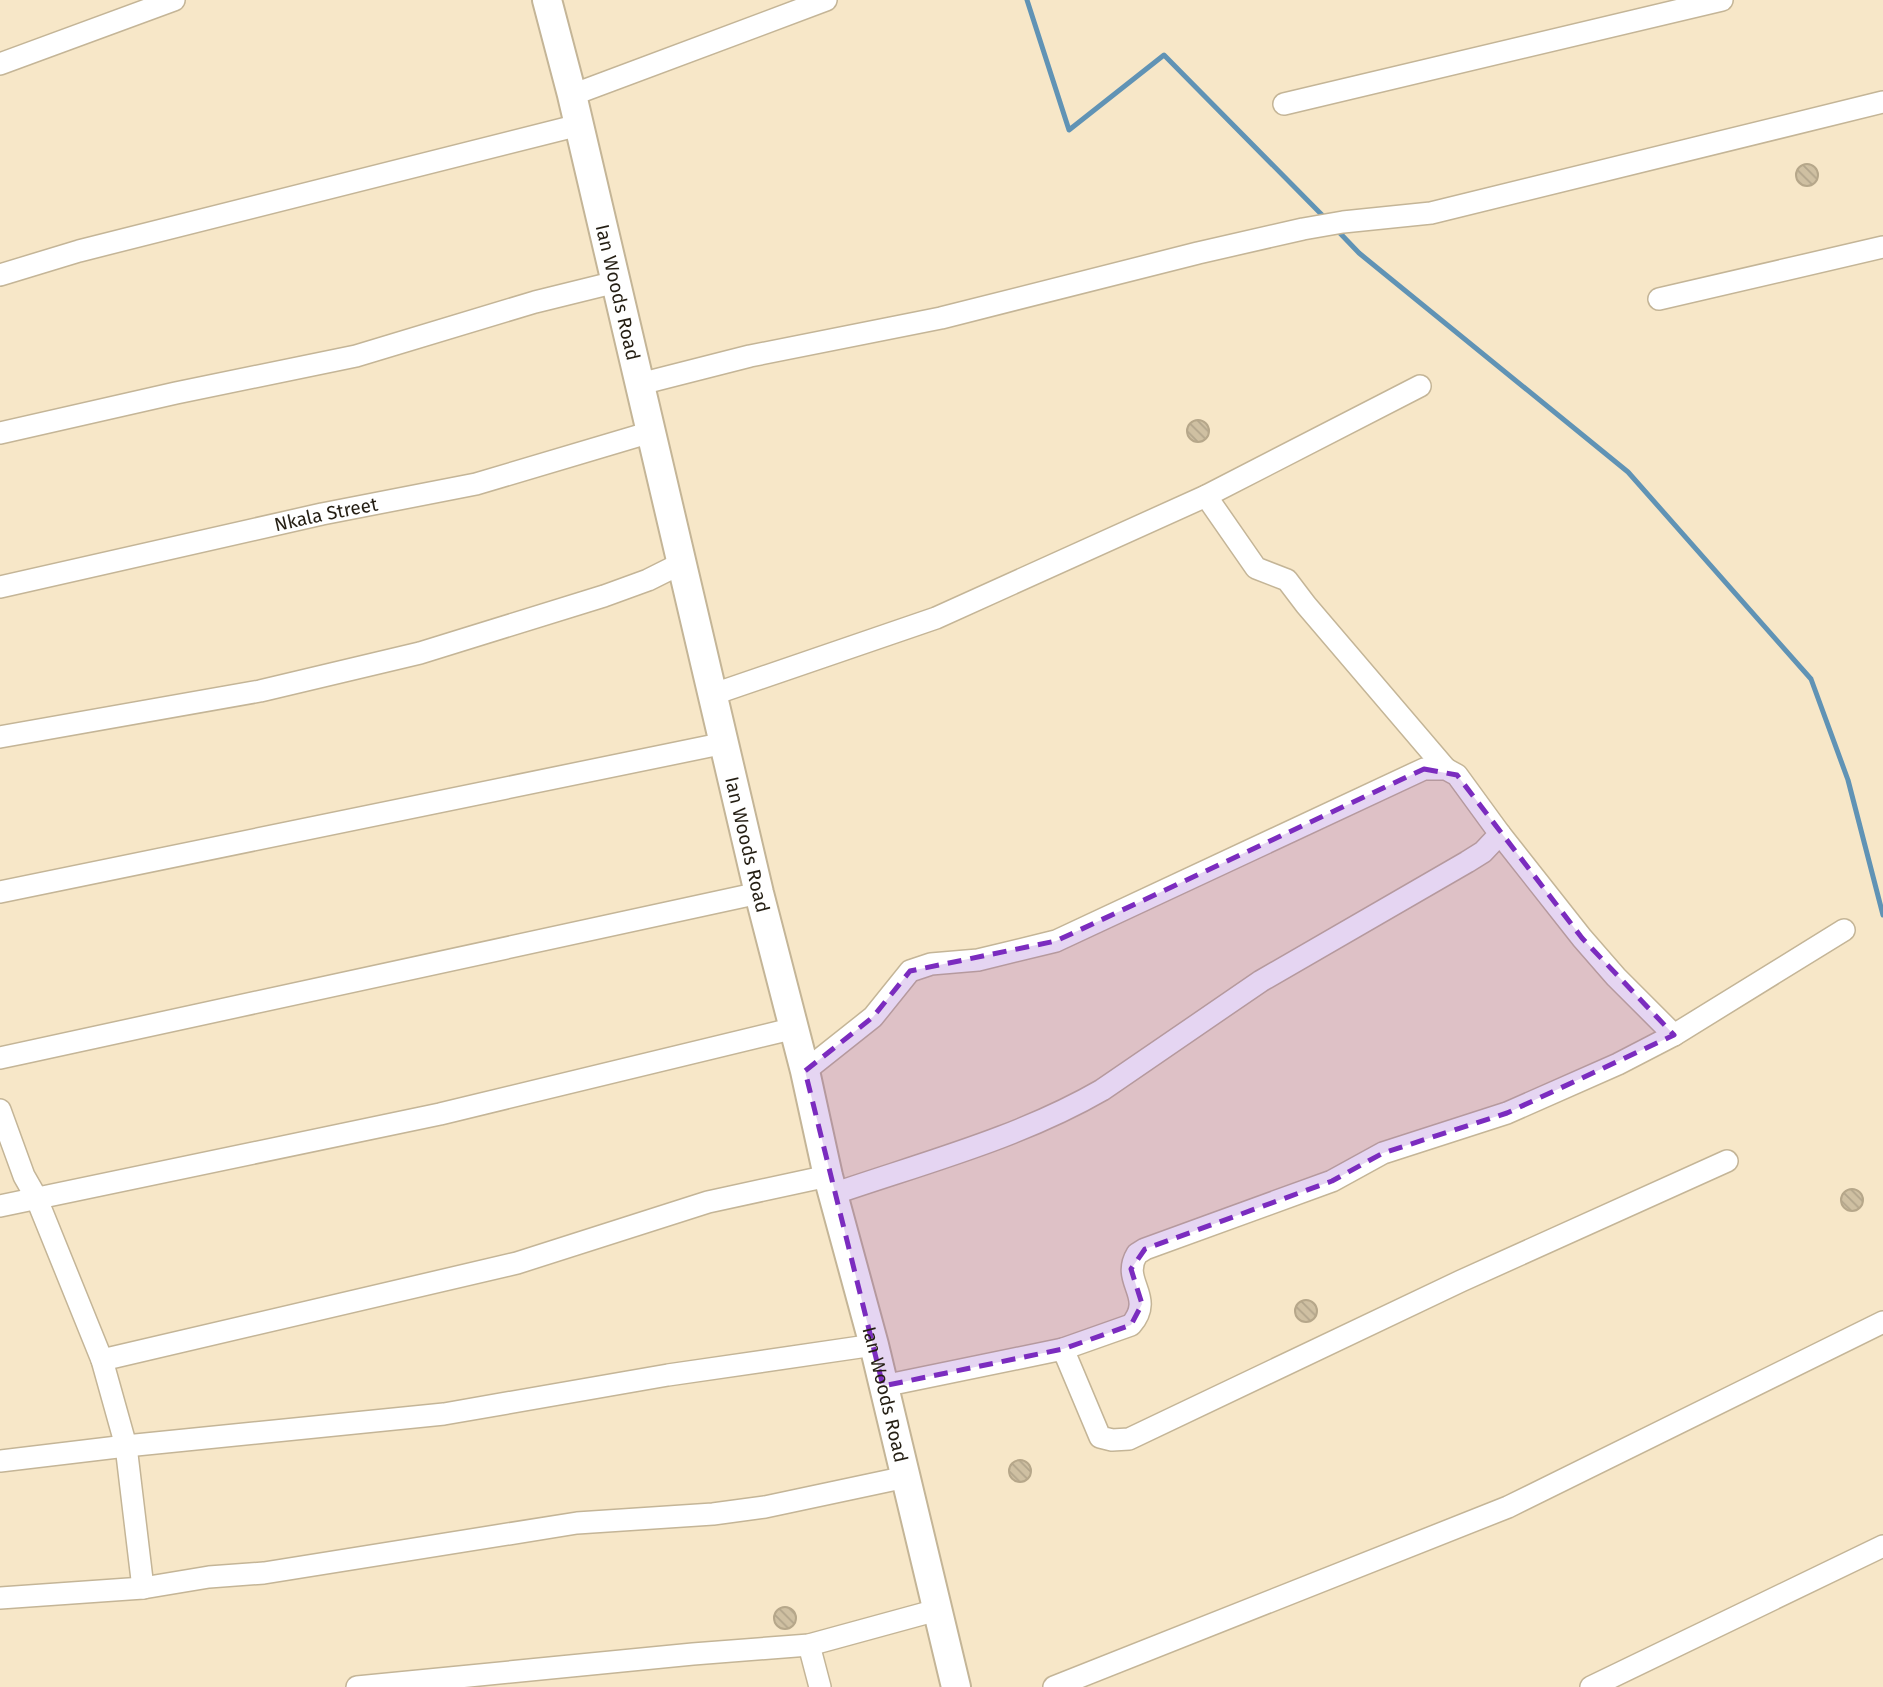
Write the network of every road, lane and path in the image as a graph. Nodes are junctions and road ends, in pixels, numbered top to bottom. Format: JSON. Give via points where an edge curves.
{"nodes":[{"id":1,"x":174,"y":0,"type":"edge"},
{"id":2,"x":547,"y":0,"type":"edge"},
{"id":3,"x":826,"y":0,"type":"edge"},
{"id":4,"x":1722,"y":0,"type":"edge"},
{"id":5,"x":0,"y":64,"type":"edge"},
{"id":6,"x":572,"y":96,"type":"junction"},
{"id":7,"x":1883,"y":102,"type":"edge"},
{"id":8,"x":1284,"y":104,"type":"dead end"},
{"id":9,"x":579,"y":125,"type":"junction"},
{"id":10,"x":1883,"y":247,"type":"edge"},
{"id":11,"x":0,"y":275,"type":"edge"},
{"id":12,"x":616,"y":282,"type":"junction"},
{"id":13,"x":1659,"y":299,"type":"dead end"},
{"id":14,"x":640,"y":384,"type":"junction"},
{"id":15,"x":1420,"y":386,"type":"dead end"},
{"id":16,"x":652,"y":432,"type":"junction"},
{"id":17,"x":0,"y":433,"type":"edge"},
{"id":18,"x":1206,"y":496,"type":"junction"},
{"id":19,"x":682,"y":563,"type":"junction"},
{"id":20,"x":0,"y":587,"type":"edge"},
{"id":21,"x":714,"y":694,"type":"junction"},
{"id":22,"x":0,"y":737,"type":"edge"},
{"id":23,"x":725,"y":743,"type":"junction"},
{"id":24,"x":1446,"y":769,"type":"junction"},
{"id":25,"x":1500,"y":834,"type":"junction"},
{"id":26,"x":0,"y":892,"type":"edge"},
{"id":27,"x":759,"y":893,"type":"junction"},
{"id":28,"x":1844,"y":930,"type":"dead end"},
{"id":29,"x":794,"y":1028,"type":"junction"},
{"id":30,"x":1674,"y":1035,"type":"junction"},
{"id":31,"x":0,"y":1058,"type":"edge"},
{"id":32,"x":805,"y":1071,"type":"junction"},
{"id":33,"x":0,"y":1110,"type":"edge"},
{"id":34,"x":1727,"y":1161,"type":"dead end"},
{"id":35,"x":830,"y":1185,"type":"junction"},
{"id":36,"x":36,"y":1197,"type":"junction"},
{"id":37,"x":0,"y":1206,"type":"edge"},
{"id":38,"x":1883,"y":1322,"type":"edge"},
{"id":39,"x":874,"y":1345,"type":"junction"},
{"id":40,"x":1063,"y":1349,"type":"junction"},
{"id":41,"x":102,"y":1360,"type":"junction"},
{"id":42,"x":883,"y":1386,"type":"junction"},
{"id":43,"x":126,"y":1446,"type":"junction"},
{"id":44,"x":0,"y":1461,"type":"edge"},
{"id":45,"x":906,"y":1476,"type":"junction"},
{"id":46,"x":1883,"y":1546,"type":"edge"},
{"id":47,"x":143,"y":1588,"type":"junction"},
{"id":48,"x":0,"y":1598,"type":"edge"},
{"id":49,"x":937,"y":1610,"type":"junction"},
{"id":50,"x":809,"y":1645,"type":"junction"},
{"id":51,"x":357,"y":1687,"type":"edge"},
{"id":52,"x":820,"y":1687,"type":"edge"},
{"id":53,"x":956,"y":1687,"type":"edge"},
{"id":54,"x":1054,"y":1687,"type":"edge"},
{"id":55,"x":1591,"y":1687,"type":"edge"}],
"edges":[{"from":1,"to":5,"type":"street"},
{"from":2,"to":6,"type":"street","name":"Ian Woods Road"},
{"from":3,"to":6,"type":"street"},
{"from":4,"to":8,"type":"street"},
{"from":6,"to":9,"type":"street","name":"Ian Woods Road"},
{"from":7,"to":14,"type":"street","via":[[1431,213],[1303,229]]},
{"from":9,"to":11,"type":"street"},
{"from":9,"to":12,"type":"street","name":"Ian Woods Road"},
{"from":10,"to":13,"type":"street"},
{"from":12,"to":14,"type":"street","name":"Ian Woods Road"},
{"from":12,"to":17,"type":"street","via":[[356,356]]},
{"from":14,"to":16,"type":"street","name":"Ian Woods Road"},
{"from":15,"to":18,"type":"street"},
{"from":16,"to":19,"type":"street","name":"Ian Woods Road"},
{"from":16,"to":20,"type":"street","name":"Nkala Street","via":[[476,484]]},
{"from":18,"to":21,"type":"street","via":[[936,618]]},
{"from":18,"to":24,"type":"street","via":[[1256,568],[1287,580]]},
{"from":19,"to":21,"type":"street","name":"Ian Woods Road"},
{"from":19,"to":22,"type":"street","via":[[604,596],[420,653],[260,691]]},
{"from":21,"to":23,"type":"street","name":"Ian Woods Road"},
{"from":23,"to":26,"type":"street"},
{"from":23,"to":27,"type":"street","name":"Ian Woods Road"},
{"from":24,"to":25,"type":"street","via":[[1457,775]]},
{"from":24,"to":32,"type":"street","via":[[1424,769],[1056,942],[910,971],[873,1017]]},
{"from":25,"to":30,"type":"street","via":[[1582,938]]},
{"from":25,"to":35,"type":"street","via":[[1483,852],[1261,981],[1075,1106],[1002,1135]]},
{"from":27,"to":29,"type":"street","name":"Ian Woods Road"},
{"from":27,"to":31,"type":"street"},
{"from":28,"to":30,"type":"street"},
{"from":29,"to":32,"type":"street","name":"Ian Woods Road"},
{"from":29,"to":36,"type":"street","via":[[440,1114]]},
{"from":30,"to":40,"type":"street","via":[[1507,1113],[1383,1153],[1332,1181],[1146,1249],[1137,1254],[1131,1269],[1142,1304],[1139,1316],[1131,1325]]},
{"from":32,"to":35,"type":"street","name":"Ian Woods Road"},
{"from":33,"to":36,"type":"street"},
{"from":34,"to":40,"type":"street","via":[[1129,1438],[1100,1437]]},
{"from":35,"to":39,"type":"street","name":"Ian Woods Road"},
{"from":35,"to":41,"type":"street","via":[[708,1202],[504,1266]]},
{"from":36,"to":37,"type":"street"},
{"from":36,"to":41,"type":"street"},
{"from":38,"to":54,"type":"street","via":[[1508,1507]]},
{"from":39,"to":42,"type":"street","name":"Ian Woods Road"},
{"from":39,"to":43,"type":"street","via":[[444,1414]]},
{"from":40,"to":42,"type":"street"},
{"from":41,"to":43,"type":"street"},
{"from":42,"to":45,"type":"street","name":"Ian Woods Road"},
{"from":43,"to":44,"type":"street"},
{"from":43,"to":47,"type":"street"},
{"from":45,"to":47,"type":"street","via":[[765,1507],[577,1523]]},
{"from":45,"to":49,"type":"street","name":"Ian Woods Road"},
{"from":46,"to":55,"type":"street"},
{"from":47,"to":48,"type":"street"},
{"from":49,"to":50,"type":"street"},
{"from":49,"to":53,"type":"street","name":"Ian Woods Road"},
{"from":50,"to":51,"type":"street"},
{"from":50,"to":52,"type":"street"}]}
